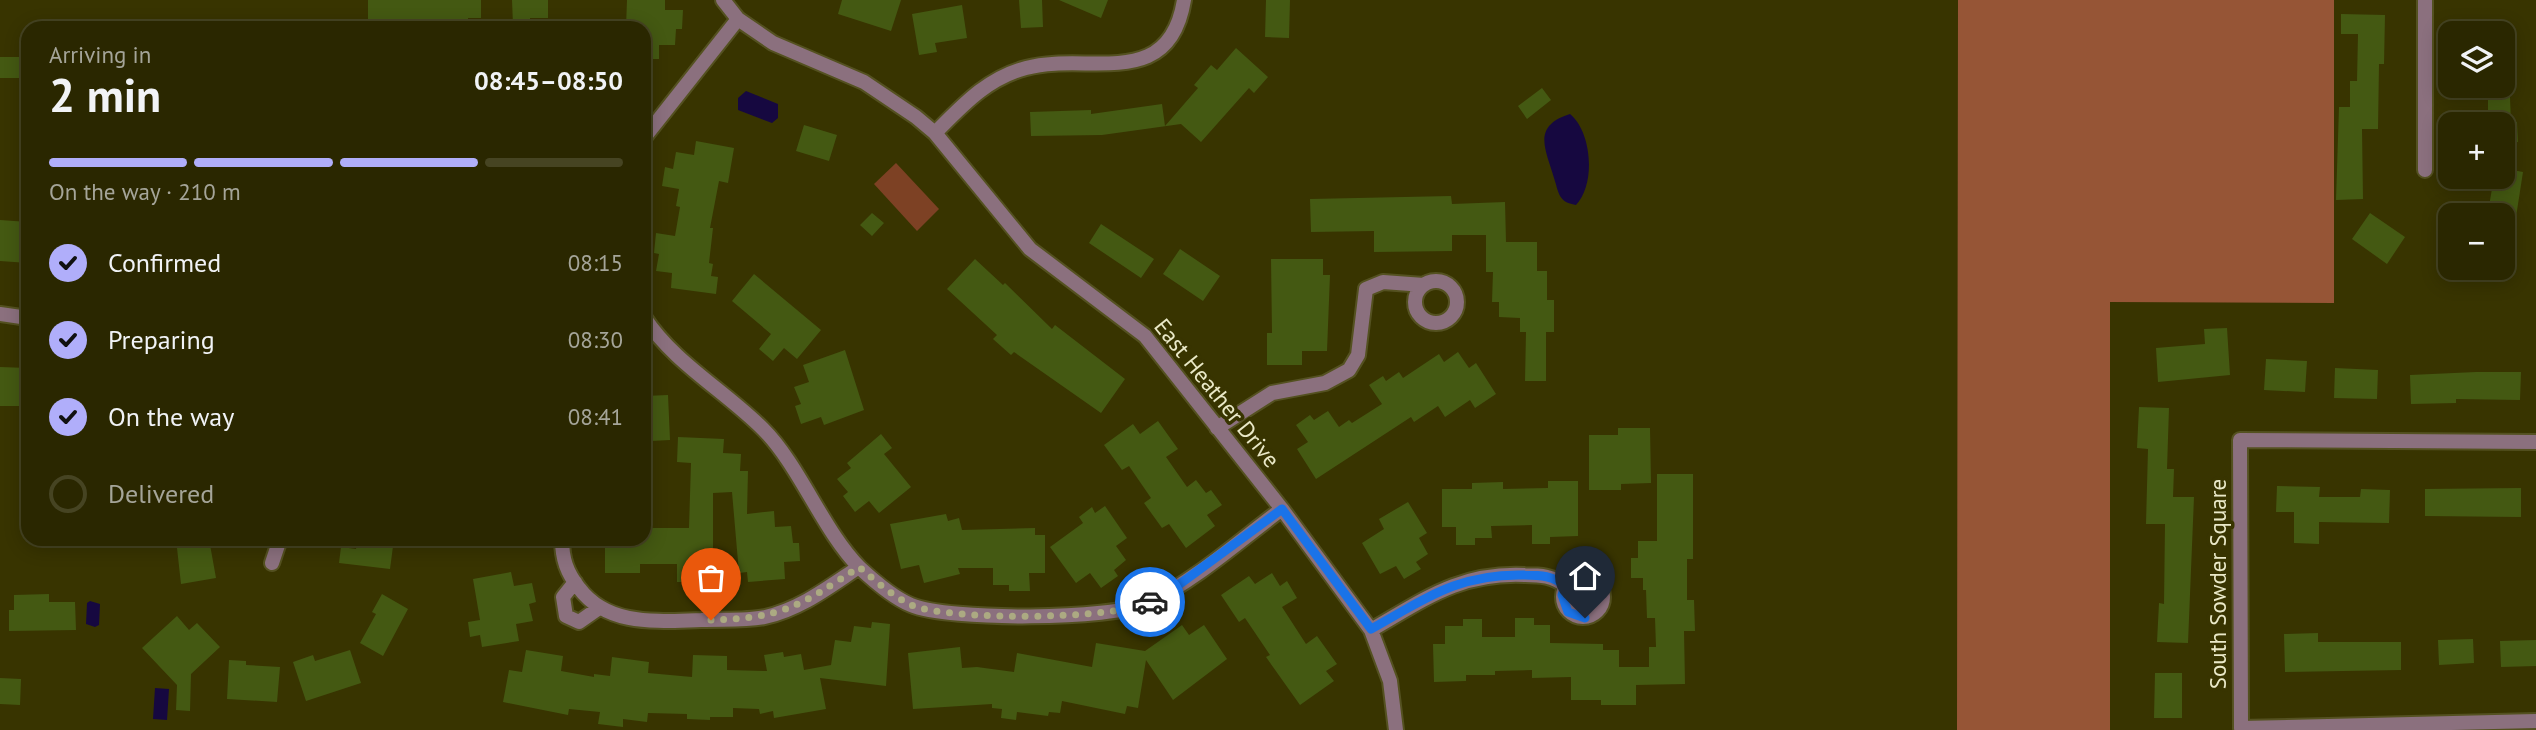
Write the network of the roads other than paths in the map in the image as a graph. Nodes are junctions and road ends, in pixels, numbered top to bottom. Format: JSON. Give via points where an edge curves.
{"nodes":[{"id":1,"x":723,"y":0,"type":"edge"},
{"id":2,"x":1184,"y":0,"type":"edge"},
{"id":3,"x":2425,"y":0,"type":"edge"},
{"id":4,"x":738,"y":19,"type":"junction"},
{"id":5,"x":651,"y":129,"type":"edge"},
{"id":6,"x":935,"y":133,"type":"junction"},
{"id":7,"x":2425,"y":170,"type":"dead end"},
{"id":8,"x":1424,"y":285,"type":"dead end"},
{"id":9,"x":0,"y":314,"type":"edge"},
{"id":10,"x":21,"y":317,"type":"edge"},
{"id":11,"x":651,"y":327,"type":"edge"},
{"id":12,"x":1217,"y":428,"type":"junction"},
{"id":13,"x":2536,"y":442,"type":"edge"},
{"id":14,"x":1282,"y":509,"type":"junction"},
{"id":15,"x":278,"y":546,"type":"edge"},
{"id":16,"x":562,"y":546,"type":"edge"},
{"id":17,"x":272,"y":563,"type":"dead end"},
{"id":18,"x":859,"y":567,"type":"junction"},
{"id":19,"x":575,"y":583,"type":"junction"},
{"id":20,"x":1565,"y":586,"type":"dead end"},
{"id":21,"x":599,"y":608,"type":"junction"},
{"id":22,"x":1371,"y":629,"type":"junction"},
{"id":23,"x":2536,"y":721,"type":"edge"},
{"id":24,"x":1396,"y":730,"type":"edge"}],
"edges":[{"from":1,"to":4,"type":"street","name":"East Heather Drive"},
{"from":2,"to":6,"type":"street","via":[[1171,40],[1156,52],[1132,62],[1042,64],[1005,75],[978,90]]},
{"from":3,"to":7,"type":"street"},
{"from":4,"to":5,"type":"street"},
{"from":4,"to":6,"type":"street","name":"East Heather Drive","via":[[773,43],[863,82]]},
{"from":6,"to":12,"type":"street","name":"East Heather Drive","via":[[1030,249],[1145,335]]},
{"from":8,"to":12,"type":"street","via":[[1383,282],[1366,289],[1358,355],[1349,370],[1325,383],[1272,393]]},
{"from":9,"to":10,"type":"street"},
{"from":11,"to":18,"type":"street","via":[[663,344],[763,429]]},
{"from":12,"to":14,"type":"street","name":"East Heather Drive"},
{"from":13,"to":23,"type":"street","name":"South Sowder Square","via":[[2240,440],[2241,728]]},
{"from":14,"to":18,"type":"street","via":[[1146,604],[1098,613],[933,610],[912,605]]},
{"from":14,"to":22,"type":"street","name":"East Heather Drive"},
{"from":15,"to":17,"type":"street"},
{"from":16,"to":19,"type":"street","via":[[563,560]]},
{"from":18,"to":21,"type":"street","via":[[813,598],[764,617],[659,621],[614,616]]},
{"from":19,"to":21,"type":"street"},
{"from":19,"to":21,"type":"street","via":[[563,597],[566,616],[579,622]]},
{"from":20,"to":22,"type":"street","via":[[1541,575],[1460,581]]},
{"from":22,"to":24,"type":"street","name":"East Heather Drive","via":[[1390,681]]}]}
